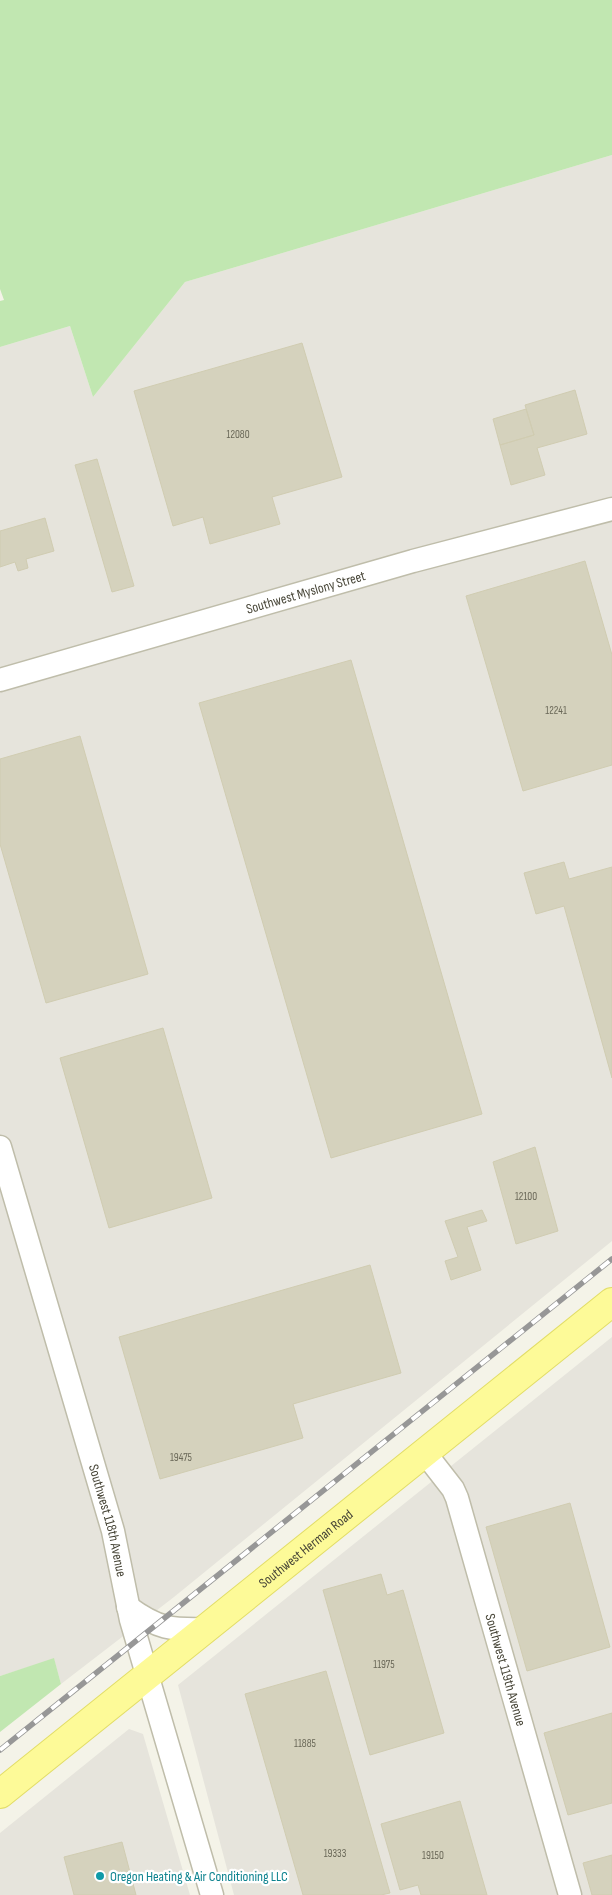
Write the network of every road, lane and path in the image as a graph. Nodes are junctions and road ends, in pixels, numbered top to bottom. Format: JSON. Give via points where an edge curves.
{"nodes":[{"id":1,"x":612,"y":509,"type":"edge"},
{"id":2,"x":0,"y":680,"type":"edge"},
{"id":3,"x":0,"y":1146,"type":"edge"},
{"id":4,"x":612,"y":1302,"type":"edge"},
{"id":5,"x":426,"y":1452,"type":"junction"},
{"id":6,"x":128,"y":1607,"type":"junction"},
{"id":7,"x":207,"y":1629,"type":"junction"},
{"id":8,"x":148,"y":1675,"type":"junction"},
{"id":9,"x":0,"y":1794,"type":"edge"},
{"id":10,"x":212,"y":1895,"type":"edge"},
{"id":11,"x":570,"y":1895,"type":"edge"}],
"edges":[{"from":1,"to":2,"type":"street","name":"Southwest Myslony Street","via":[[413,560]]},
{"from":3,"to":6,"type":"street","name":"Southwest 118th Avenue","via":[[113,1531]]},
{"from":4,"to":5,"type":"main road","name":"Southwest Herman Road"},
{"from":5,"to":7,"type":"main road","name":"Southwest Herman Road"},
{"from":5,"to":11,"type":"street","name":"Southwest 119th Avenue","via":[[457,1498]]},
{"from":6,"to":7,"type":"street","via":[[156,1625],[179,1630]]},
{"from":6,"to":8,"type":"street","name":"Southwest 118th Avenue"},
{"from":7,"to":8,"type":"main road","name":"Southwest Herman Road"},
{"from":8,"to":9,"type":"main road","name":"Southwest Herman Road"},
{"from":8,"to":10,"type":"street","name":"Southwest 118th Avenue"}]}
